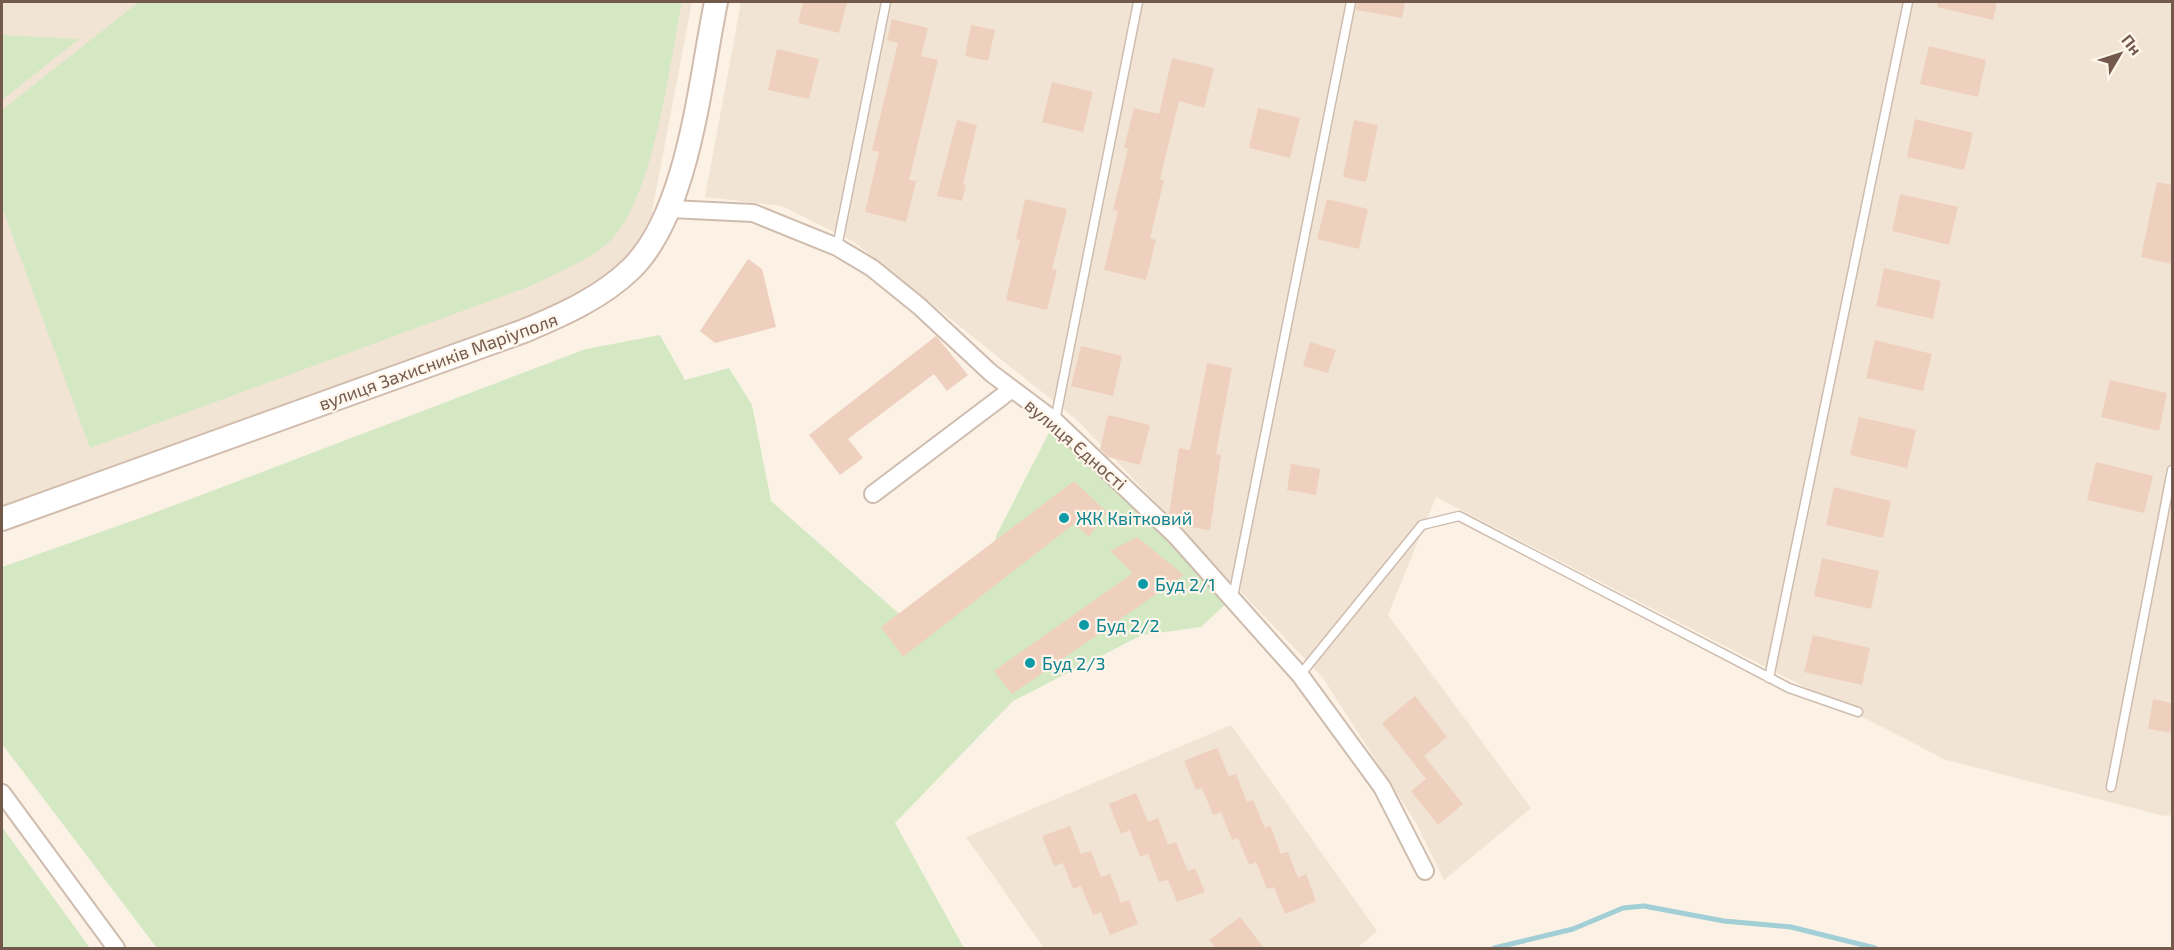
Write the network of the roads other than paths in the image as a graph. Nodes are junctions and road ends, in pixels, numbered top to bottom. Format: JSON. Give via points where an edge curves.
{"nodes":[{"id":1,"x":716,"y":2,"type":"edge"},
{"id":2,"x":886,"y":2,"type":"edge"},
{"id":3,"x":1138,"y":2,"type":"edge"},
{"id":4,"x":1351,"y":2,"type":"edge"},
{"id":5,"x":1908,"y":2,"type":"edge"},
{"id":6,"x":671,"y":209,"type":"junction"},
{"id":7,"x":837,"y":247,"type":"junction"},
{"id":8,"x":1012,"y":389,"type":"junction"},
{"id":9,"x":1055,"y":421,"type":"junction"},
{"id":10,"x":2172,"y":470,"type":"edge"},
{"id":11,"x":873,"y":494,"type":"dead end"},
{"id":12,"x":2,"y":519,"type":"edge"},
{"id":13,"x":1233,"y":597,"type":"junction"},
{"id":14,"x":1300,"y":675,"type":"junction"},
{"id":15,"x":1769,"y":678,"type":"junction"},
{"id":16,"x":1858,"y":712,"type":"dead end"},
{"id":17,"x":2111,"y":787,"type":"dead end"},
{"id":18,"x":2,"y":793,"type":"edge"},
{"id":19,"x":1425,"y":871,"type":"dead end"},
{"id":20,"x":116,"y":948,"type":"edge"}],
"edges":[{"from":1,"to":6,"type":"main road","name":"вулиця Захисників Маріуполя","via":[[687,153]]},
{"from":2,"to":7,"type":"lane"},
{"from":3,"to":9,"type":"lane"},
{"from":4,"to":13,"type":"lane"},
{"from":5,"to":15,"type":"lane"},
{"from":6,"to":7,"type":"street","name":"вулиця Єдності","via":[[753,213]]},
{"from":6,"to":12,"type":"main road","name":"вулиця Захисників Маріуполя","via":[[656,239],[631,269],[568,312]]},
{"from":7,"to":8,"type":"street","name":"вулиця Єдності","via":[[872,268],[919,306]]},
{"from":8,"to":9,"type":"street","name":"вулиця Єдності"},
{"from":8,"to":11,"type":"street"},
{"from":9,"to":13,"type":"street","name":"вулиця Єдності"},
{"from":10,"to":17,"type":"lane"},
{"from":13,"to":14,"type":"street","name":"вулиця Єдності"},
{"from":14,"to":15,"type":"lane","via":[[1422,525],[1459,516]]},
{"from":14,"to":19,"type":"street","name":"вулиця Єдності","via":[[1382,787]]},
{"from":15,"to":16,"type":"lane"},
{"from":18,"to":20,"type":"street"}]}
